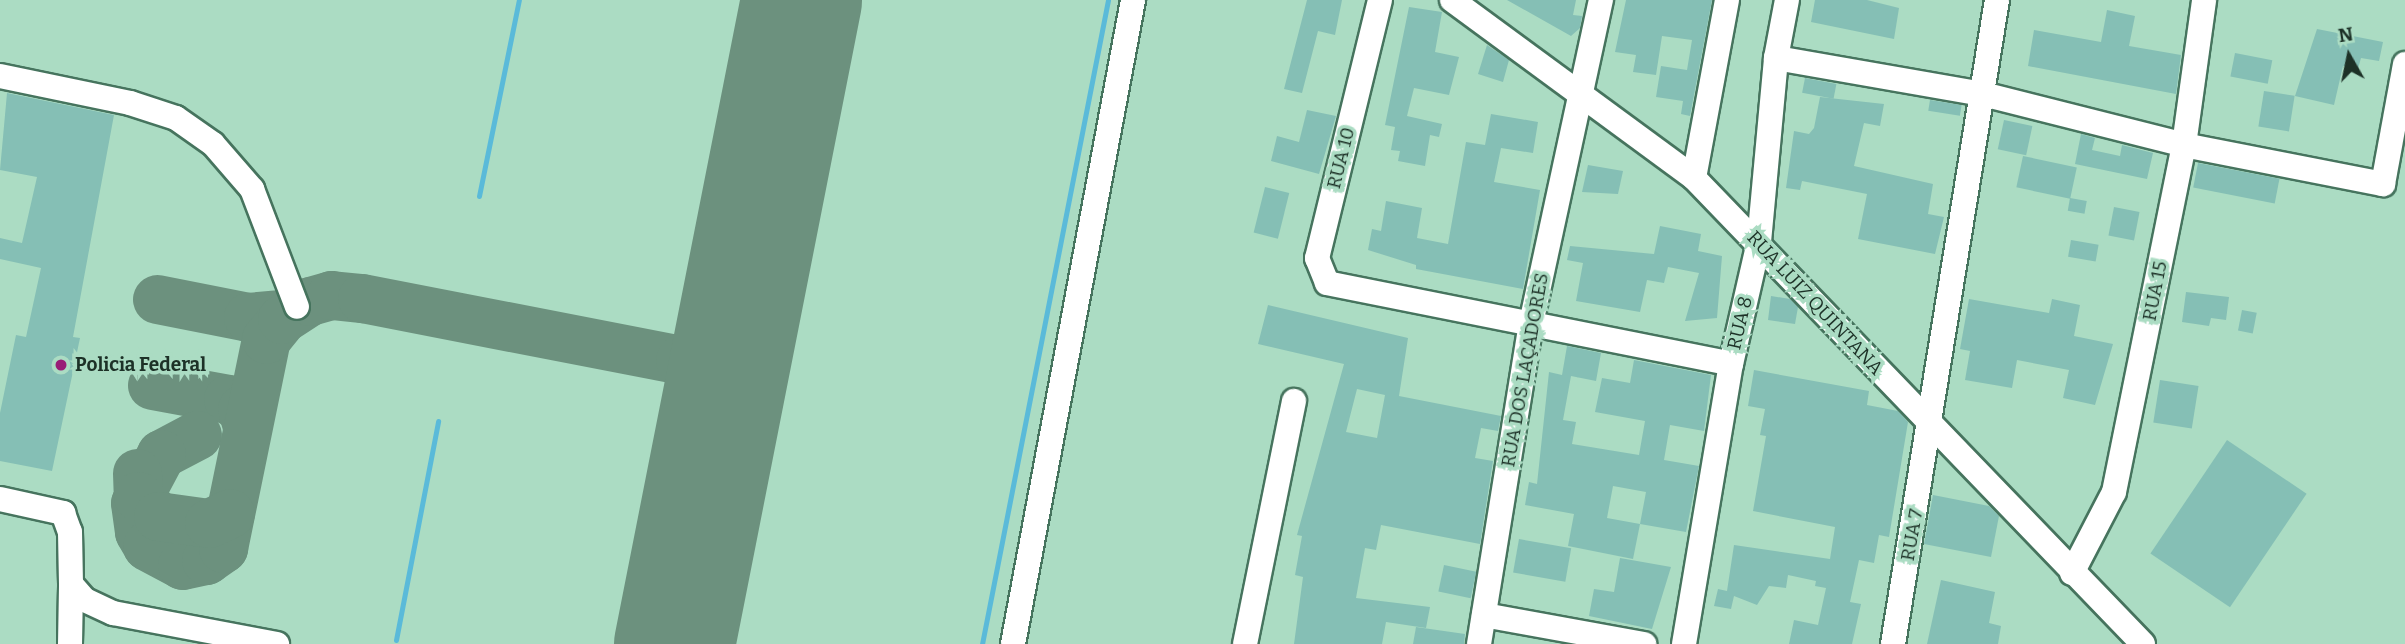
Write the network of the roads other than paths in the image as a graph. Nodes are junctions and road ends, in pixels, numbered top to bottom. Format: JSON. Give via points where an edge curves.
{"nodes":[{"id":1,"x":1133,"y":0,"type":"edge"},
{"id":2,"x":1380,"y":0,"type":"edge"},
{"id":3,"x":1601,"y":0,"type":"edge"},
{"id":4,"x":1727,"y":0,"type":"edge"},
{"id":5,"x":1787,"y":0,"type":"edge"},
{"id":6,"x":1997,"y":0,"type":"edge"},
{"id":7,"x":2204,"y":0,"type":"edge"},
{"id":8,"x":1455,"y":1,"type":"edge"},
{"id":9,"x":1776,"y":58,"type":"junction"},
{"id":10,"x":2405,"y":64,"type":"edge"},
{"id":11,"x":0,"y":76,"type":"edge"},
{"id":12,"x":1983,"y":94,"type":"junction"},
{"id":13,"x":1583,"y":98,"type":"junction"},
{"id":14,"x":2184,"y":145,"type":"junction"},
{"id":15,"x":1694,"y":178,"type":"junction"},
{"id":16,"x":1759,"y":242,"type":"junction"},
{"id":17,"x":297,"y":307,"type":"dead end"},
{"id":18,"x":1530,"y":328,"type":"junction"},
{"id":19,"x":1731,"y":365,"type":"junction"},
{"id":20,"x":1294,"y":401,"type":"dead end"},
{"id":21,"x":1930,"y":425,"type":"junction"},
{"id":22,"x":0,"y":499,"type":"edge"},
{"id":23,"x":2072,"y":573,"type":"junction"},
{"id":24,"x":71,"y":584,"type":"junction"},
{"id":25,"x":1484,"y":615,"type":"junction"},
{"id":26,"x":70,"y":644,"type":"edge"},
{"id":27,"x":278,"y":644,"type":"edge"},
{"id":28,"x":1013,"y":644,"type":"edge"},
{"id":29,"x":1245,"y":644,"type":"edge"},
{"id":30,"x":1479,"y":644,"type":"edge"},
{"id":31,"x":1644,"y":644,"type":"edge"},
{"id":32,"x":1684,"y":644,"type":"edge"},
{"id":33,"x":1893,"y":644,"type":"edge"},
{"id":34,"x":2143,"y":644,"type":"edge"}],
"edges":[{"from":1,"to":28,"type":"street"},
{"from":2,"to":18,"type":"street","name":"RUA 10","via":[[1317,258],[1327,283]]},
{"from":3,"to":13,"type":"street","name":"RUA DOS LAÇADORES"},
{"from":4,"to":15,"type":"street"},
{"from":5,"to":9,"type":"street","name":"RUA 8"},
{"from":6,"to":12,"type":"street"},
{"from":7,"to":14,"type":"street","name":"RUA 15"},
{"from":8,"to":13,"type":"street","name":"RUA LUIZ QUINTANA"},
{"from":9,"to":12,"type":"street"},
{"from":9,"to":16,"type":"street","name":"RUA 8"},
{"from":10,"to":14,"type":"street","via":[[2383,184]]},
{"from":11,"to":17,"type":"street","via":[[130,103],[176,118],[213,144],[252,189]]},
{"from":12,"to":14,"type":"street"},
{"from":12,"to":21,"type":"street"},
{"from":13,"to":15,"type":"street","name":"RUA LUIZ QUINTANA"},
{"from":13,"to":18,"type":"street","name":"RUA DOS LAÇADORES"},
{"from":14,"to":23,"type":"street","name":"RUA 15","via":[[2114,492]]},
{"from":15,"to":16,"type":"street","name":"RUA LUIZ QUINTANA"},
{"from":16,"to":19,"type":"street","name":"RUA 8"},
{"from":16,"to":21,"type":"street","name":"RUA LUIZ QUINTANA"},
{"from":18,"to":19,"type":"street"},
{"from":18,"to":25,"type":"street","name":"RUA DOS LAÇADORES"},
{"from":19,"to":32,"type":"street","name":"RUA 8"},
{"from":20,"to":29,"type":"street"},
{"from":21,"to":23,"type":"street","name":"RUA LUIZ QUINTANA"},
{"from":21,"to":33,"type":"street","name":"RUA 7"},
{"from":22,"to":24,"type":"street","via":[[63,513],[70,532]]},
{"from":23,"to":34,"type":"street","name":"RUA LUIZ QUINTANA"},
{"from":24,"to":26,"type":"street"},
{"from":24,"to":27,"type":"street","via":[[85,600],[113,612]]},
{"from":25,"to":30,"type":"street","name":"RUA DOS LAÇADORES"},
{"from":25,"to":31,"type":"street"}]}
